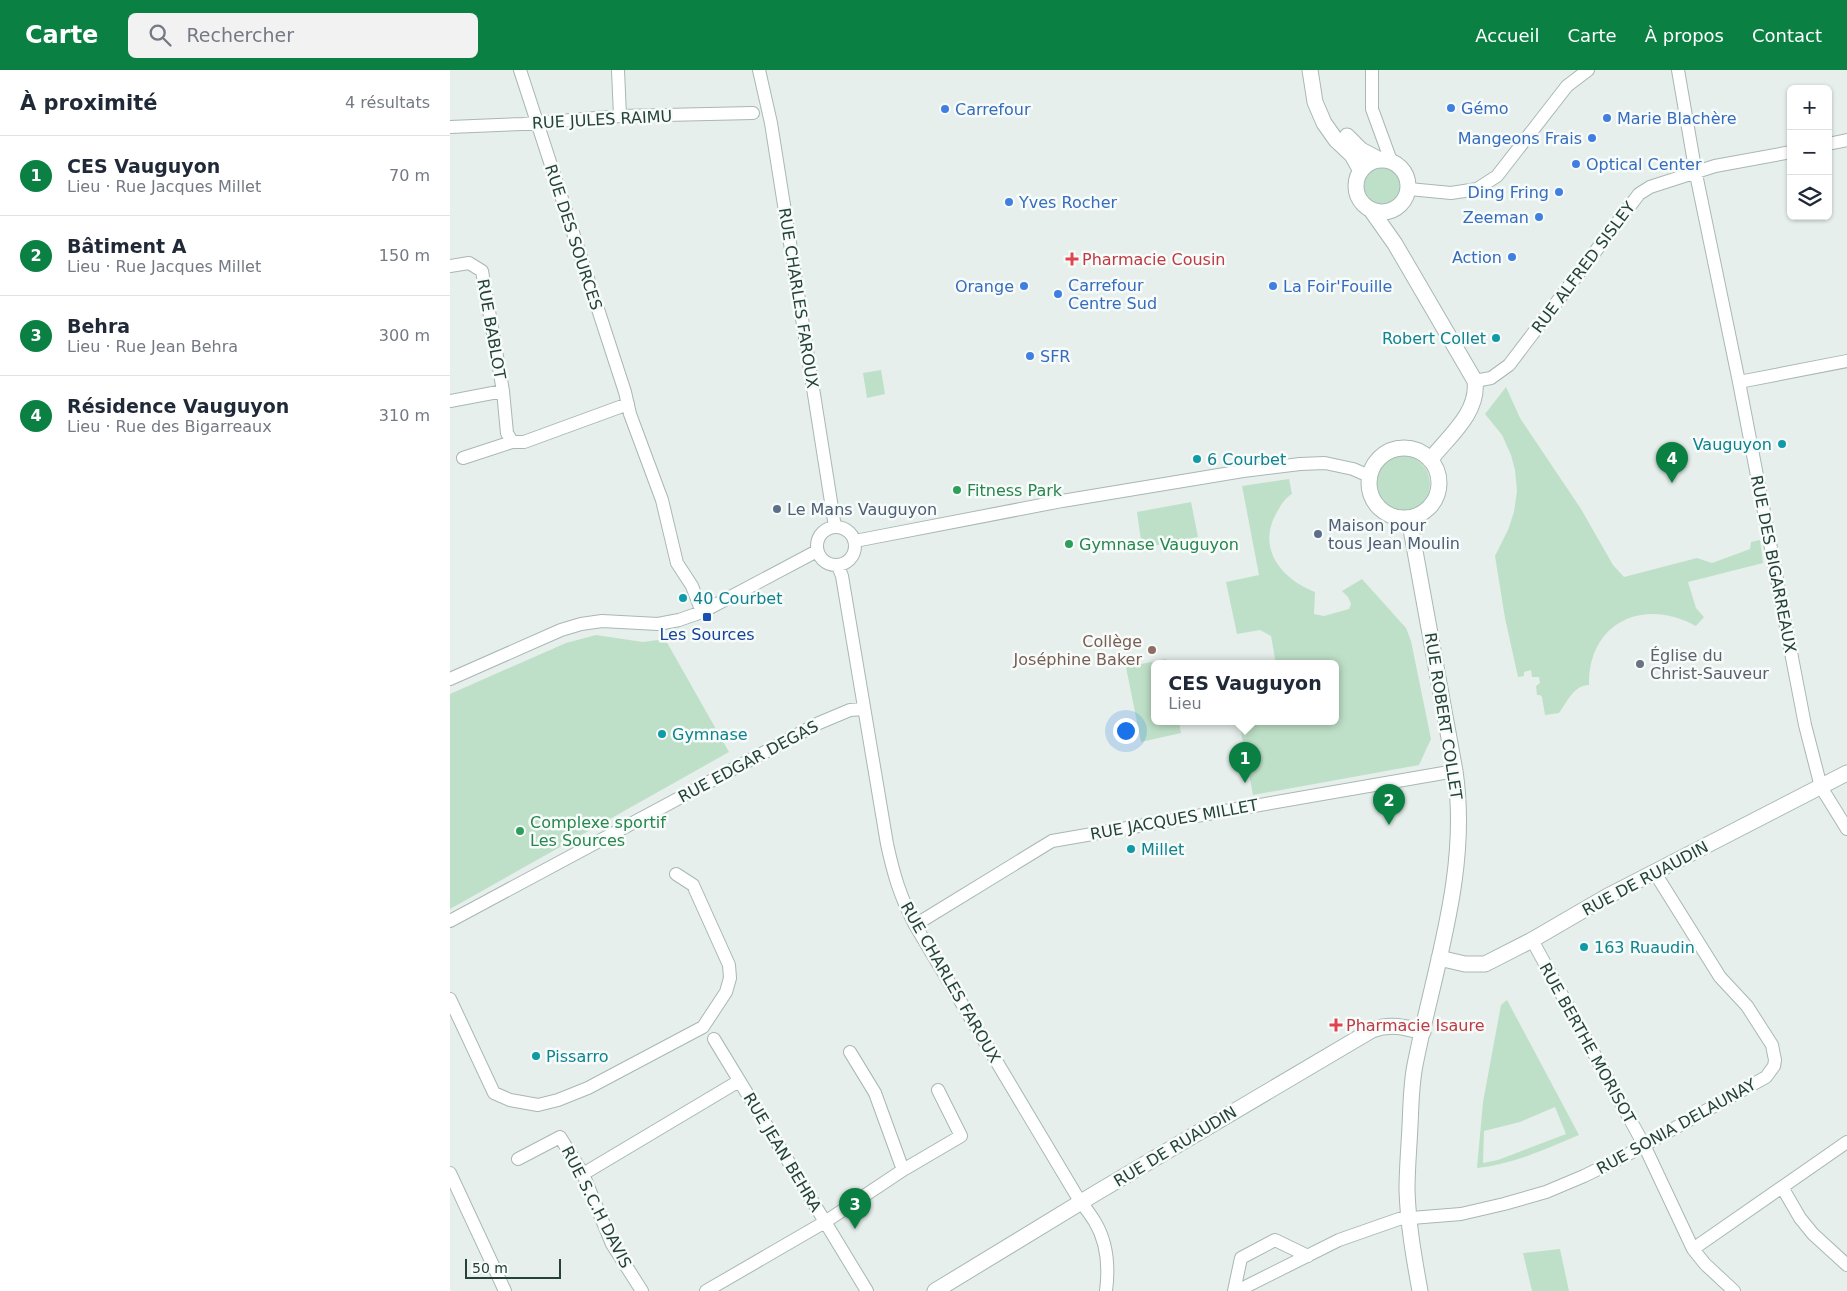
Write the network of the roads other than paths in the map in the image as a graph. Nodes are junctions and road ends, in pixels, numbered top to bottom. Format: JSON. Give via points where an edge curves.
{"nodes":[{"id":1,"x":520,"y":70,"type":"edge"},
{"id":2,"x":618,"y":70,"type":"edge"},
{"id":3,"x":759,"y":70,"type":"edge"},
{"id":4,"x":1310,"y":70,"type":"edge"},
{"id":5,"x":1317,"y":70,"type":"edge"},
{"id":6,"x":1372,"y":70,"type":"edge"},
{"id":7,"x":1588,"y":70,"type":"edge"},
{"id":8,"x":1678,"y":70,"type":"edge"},
{"id":9,"x":753,"y":113,"type":"dead end"},
{"id":10,"x":620,"y":116,"type":"junction"},
{"id":11,"x":450,"y":118,"type":"edge"},
{"id":12,"x":537,"y":122,"type":"junction"},
{"id":13,"x":450,"y":127,"type":"edge"},
{"id":14,"x":1847,"y":140,"type":"edge"},
{"id":15,"x":1832,"y":143,"type":"edge"},
{"id":16,"x":1787,"y":153,"type":"edge"},
{"id":17,"x":1385,"y":161,"type":"junction"},
{"id":18,"x":1361,"y":170,"type":"junction"},
{"id":19,"x":1696,"y":174,"type":"junction"},
{"id":20,"x":1409,"y":189,"type":"junction"},
{"id":21,"x":1398,"y":208,"type":"junction"},
{"id":22,"x":1371,"y":210,"type":"junction"},
{"id":23,"x":1395,"y":244,"type":"junction"},
{"id":24,"x":450,"y":266,"type":"edge"},
{"id":25,"x":1847,"y":361,"type":"edge"},
{"id":26,"x":1475,"y":381,"type":"junction"},
{"id":27,"x":1739,"y":382,"type":"junction"},
{"id":28,"x":503,"y":391,"type":"junction"},
{"id":29,"x":450,"y":401,"type":"edge"},
{"id":30,"x":628,"y":404,"type":"junction"},
{"id":31,"x":512,"y":442,"type":"junction"},
{"id":32,"x":463,"y":458,"type":"dead end"},
{"id":33,"x":1430,"y":460,"type":"junction"},
{"id":34,"x":1369,"y":476,"type":"junction"},
{"id":35,"x":1409,"y":518,"type":"junction"},
{"id":36,"x":835,"y":527,"type":"junction"},
{"id":37,"x":855,"y":541,"type":"junction"},
{"id":38,"x":818,"y":551,"type":"junction"},
{"id":39,"x":838,"y":566,"type":"junction"},
{"id":40,"x":702,"y":612,"type":"junction"},
{"id":41,"x":450,"y":679,"type":"edge"},
{"id":42,"x":864,"y":709,"type":"junction"},
{"id":43,"x":1454,"y":771,"type":"junction"},
{"id":44,"x":1847,"y":772,"type":"edge"},
{"id":45,"x":1821,"y":787,"type":"junction"},
{"id":46,"x":1847,"y":829,"type":"edge"},
{"id":47,"x":676,"y":874,"type":"dead end"},
{"id":48,"x":1655,"y":874,"type":"junction"},
{"id":49,"x":450,"y":921,"type":"edge"},
{"id":50,"x":915,"y":925,"type":"junction"},
{"id":51,"x":1532,"y":940,"type":"junction"},
{"id":52,"x":1439,"y":958,"type":"junction"},
{"id":53,"x":450,"y":999,"type":"edge"},
{"id":54,"x":1423,"y":1032,"type":"junction"},
{"id":55,"x":714,"y":1039,"type":"dead end"},
{"id":56,"x":850,"y":1052,"type":"dead end"},
{"id":57,"x":739,"y":1081,"type":"junction"},
{"id":58,"x":938,"y":1090,"type":"dead end"},
{"id":59,"x":1847,"y":1142,"type":"edge"},
{"id":60,"x":1644,"y":1145,"type":"junction"},
{"id":61,"x":518,"y":1159,"type":"dead end"},
{"id":62,"x":903,"y":1170,"type":"junction"},
{"id":63,"x":450,"y":1174,"type":"edge"},
{"id":64,"x":583,"y":1174,"type":"junction"},
{"id":65,"x":1782,"y":1187,"type":"junction"},
{"id":66,"x":1081,"y":1202,"type":"junction"},
{"id":67,"x":1410,"y":1218,"type":"junction"},
{"id":68,"x":825,"y":1222,"type":"junction"},
{"id":69,"x":1693,"y":1249,"type":"junction"},
{"id":70,"x":1308,"y":1256,"type":"junction"},
{"id":71,"x":1847,"y":1265,"type":"edge"},
{"id":72,"x":505,"y":1291,"type":"edge"},
{"id":73,"x":642,"y":1291,"type":"edge"},
{"id":74,"x":706,"y":1291,"type":"edge"},
{"id":75,"x":867,"y":1291,"type":"edge"},
{"id":76,"x":935,"y":1291,"type":"edge"},
{"id":77,"x":1106,"y":1291,"type":"edge"},
{"id":78,"x":1236,"y":1291,"type":"edge"},
{"id":79,"x":1420,"y":1291,"type":"edge"},
{"id":80,"x":1734,"y":1291,"type":"edge"}],
"edges":[{"from":1,"to":12,"type":"street","name":"RUE DES SOURCES"},
{"from":2,"to":10,"type":"street"},
{"from":3,"to":36,"type":"street","name":"RUE CHARLES FAROUX","via":[[771,123]]},
{"from":4,"to":18,"type":"street","via":[[1324,123]]},
{"from":5,"to":17,"type":"street","via":[[1328,114],[1335,125],[1361,150]]},
{"from":6,"to":17,"type":"street","via":[[1372,109]]},
{"from":7,"to":20,"type":"street","via":[[1567,86],[1497,176],[1476,190],[1451,193]]},
{"from":8,"to":19,"type":"street","name":"RUE DES BIGARREAUX"},
{"from":9,"to":10,"type":"street","name":"RUE JULES RAIMU"},
{"from":10,"to":12,"type":"street","name":"RUE JULES RAIMU"},
{"from":11,"to":13,"type":"street"},
{"from":12,"to":13,"type":"street","name":"RUE JULES RAIMU"},
{"from":12,"to":30,"type":"street","name":"RUE DES SOURCES"},
{"from":14,"to":15,"type":"street"},
{"from":16,"to":19,"type":"street","name":"RUE ALFRED SISLEY","via":[[1715,166]]},
{"from":17,"to":18,"type":"street","via":[[1370,163]]},
{"from":17,"to":20,"type":"street","via":[[1399,166],[1408,180]]},
{"from":18,"to":22,"type":"street","via":[[1356,182],[1357,193]]},
{"from":19,"to":26,"type":"street","name":"RUE ALFRED SISLEY","via":[[1650,187],[1639,194],[1509,365],[1492,378]]},
{"from":19,"to":27,"type":"street","name":"RUE DES BIGARREAUX"},
{"from":20,"to":21,"type":"street"},
{"from":21,"to":22,"type":"street","via":[[1384,213]]},
{"from":21,"to":23,"type":"street","via":[[1394,225]]},
{"from":22,"to":23,"type":"street"},
{"from":23,"to":26,"type":"street"},
{"from":24,"to":28,"type":"street","name":"RUE BABLOT","via":[[469,263],[482,271]]},
{"from":25,"to":27,"type":"street"},
{"from":26,"to":33,"type":"street","via":[[1470,411]]},
{"from":27,"to":45,"type":"street","name":"RUE DES BIGARREAUX","via":[[1792,662]]},
{"from":28,"to":29,"type":"street"},
{"from":28,"to":31,"type":"street","name":"RUE BABLOT","via":[[507,433]]},
{"from":30,"to":31,"type":"street","via":[[524,442]]},
{"from":30,"to":40,"type":"street","name":"RUE DES SOURCES","via":[[662,500],[677,563],[692,586]]},
{"from":31,"to":32,"type":"street"},
{"from":33,"to":34,"type":"street","via":[[1412,449],[1395,449],[1378,459]]},
{"from":33,"to":35,"type":"street","via":[[1439,484],[1436,497],[1424,512]]},
{"from":34,"to":35,"type":"street","via":[[1371,497],[1376,506],[1391,516]]},
{"from":34,"to":37,"type":"street","via":[[1325,463],[1243,471],[1062,501]]},
{"from":35,"to":43,"type":"street","name":"RUE ROBERT COLLET"},
{"from":36,"to":37,"type":"street","via":[[847,530]]},
{"from":36,"to":38,"type":"street","via":[[820,536]]},
{"from":37,"to":39,"type":"street","via":[[856,548],[849,562]]},
{"from":38,"to":39,"type":"street","via":[[828,564]]},
{"from":38,"to":40,"type":"street"},
{"from":39,"to":42,"type":"street","name":"RUE CHARLES FAROUX"},
{"from":40,"to":41,"type":"street","via":[[658,624],[602,621],[581,624]]},
{"from":42,"to":49,"type":"street","name":"RUE EDGAR DEGAS","via":[[850,710],[819,723]]},
{"from":42,"to":50,"type":"street","name":"RUE CHARLES FAROUX","via":[[894,878]]},
{"from":43,"to":50,"type":"street","name":"RUE JACQUES MILLET","via":[[1052,841]]},
{"from":43,"to":52,"type":"street","name":"RUE ROBERT COLLET","via":[[1459,814],[1457,864]]},
{"from":44,"to":45,"type":"street","name":"RUE DE RUAUDIN"},
{"from":45,"to":46,"type":"street","name":"RUE DES BIGARREAUX"},
{"from":45,"to":48,"type":"street","name":"RUE DE RUAUDIN"},
{"from":47,"to":53,"type":"street","via":[[693,885],[728,965],[730,978],[726,992],[703,1027],[588,1088],[538,1105],[510,1100],[494,1093]]},
{"from":48,"to":51,"type":"street","name":"RUE DE RUAUDIN","via":[[1606,897]]},
{"from":48,"to":60,"type":"street","name":"RUE SONIA DELAUNAY","via":[[1720,977],[1762,1028],[1772,1045],[1775,1060],[1770,1072],[1758,1082]]},
{"from":50,"to":66,"type":"street","name":"RUE CHARLES FAROUX"},
{"from":51,"to":52,"type":"street","name":"RUE DE RUAUDIN","via":[[1485,964],[1465,964]]},
{"from":51,"to":60,"type":"street","name":"RUE BERTHE MORISOT"},
{"from":52,"to":54,"type":"street","name":"RUE ROBERT COLLET"},
{"from":54,"to":66,"type":"street","name":"RUE DE RUAUDIN","via":[[1401,1026],[1381,1026],[1372,1030]]},
{"from":54,"to":67,"type":"street","name":"RUE ROBERT COLLET","via":[[1411,1099],[1407,1190]]},
{"from":55,"to":57,"type":"street","name":"RUE JEAN BEHRA"},
{"from":56,"to":62,"type":"street","via":[[875,1093]]},
{"from":57,"to":64,"type":"street"},
{"from":57,"to":68,"type":"street","name":"RUE JEAN BEHRA"},
{"from":58,"to":62,"type":"street","via":[[961,1136]]},
{"from":59,"to":65,"type":"street"},
{"from":60,"to":67,"type":"street","name":"RUE SONIA DELAUNAY","via":[[1546,1192],[1461,1214]]},
{"from":60,"to":69,"type":"street","name":"RUE BERTHE MORISOT"},
{"from":61,"to":64,"type":"street","name":"RUE S.C.H DAVIS","via":[[560,1137]]},
{"from":62,"to":68,"type":"street"},
{"from":63,"to":72,"type":"street"},
{"from":64,"to":73,"type":"street","name":"RUE S.C.H DAVIS","via":[[612,1244]]},
{"from":65,"to":69,"type":"street"},
{"from":65,"to":71,"type":"street","via":[[1813,1234]]},
{"from":66,"to":76,"type":"street","name":"RUE DE RUAUDIN"},
{"from":66,"to":77,"type":"street","name":"RUE CHARLES FAROUX","via":[[1096,1222],[1102,1237],[1107,1256]]},
{"from":67,"to":70,"type":"street","name":"RUE SONIA DELAUNAY","via":[[1339,1240]]},
{"from":67,"to":79,"type":"street","name":"RUE ROBERT COLLET"},
{"from":68,"to":74,"type":"street"},
{"from":68,"to":75,"type":"street","name":"RUE JEAN BEHRA"},
{"from":69,"to":80,"type":"street","name":"RUE BERTHE MORISOT"},
{"from":70,"to":78,"type":"street","name":"RUE SONIA DELAUNAY"},
{"from":70,"to":78,"type":"street","via":[[1275,1240],[1240,1258]]}]}
